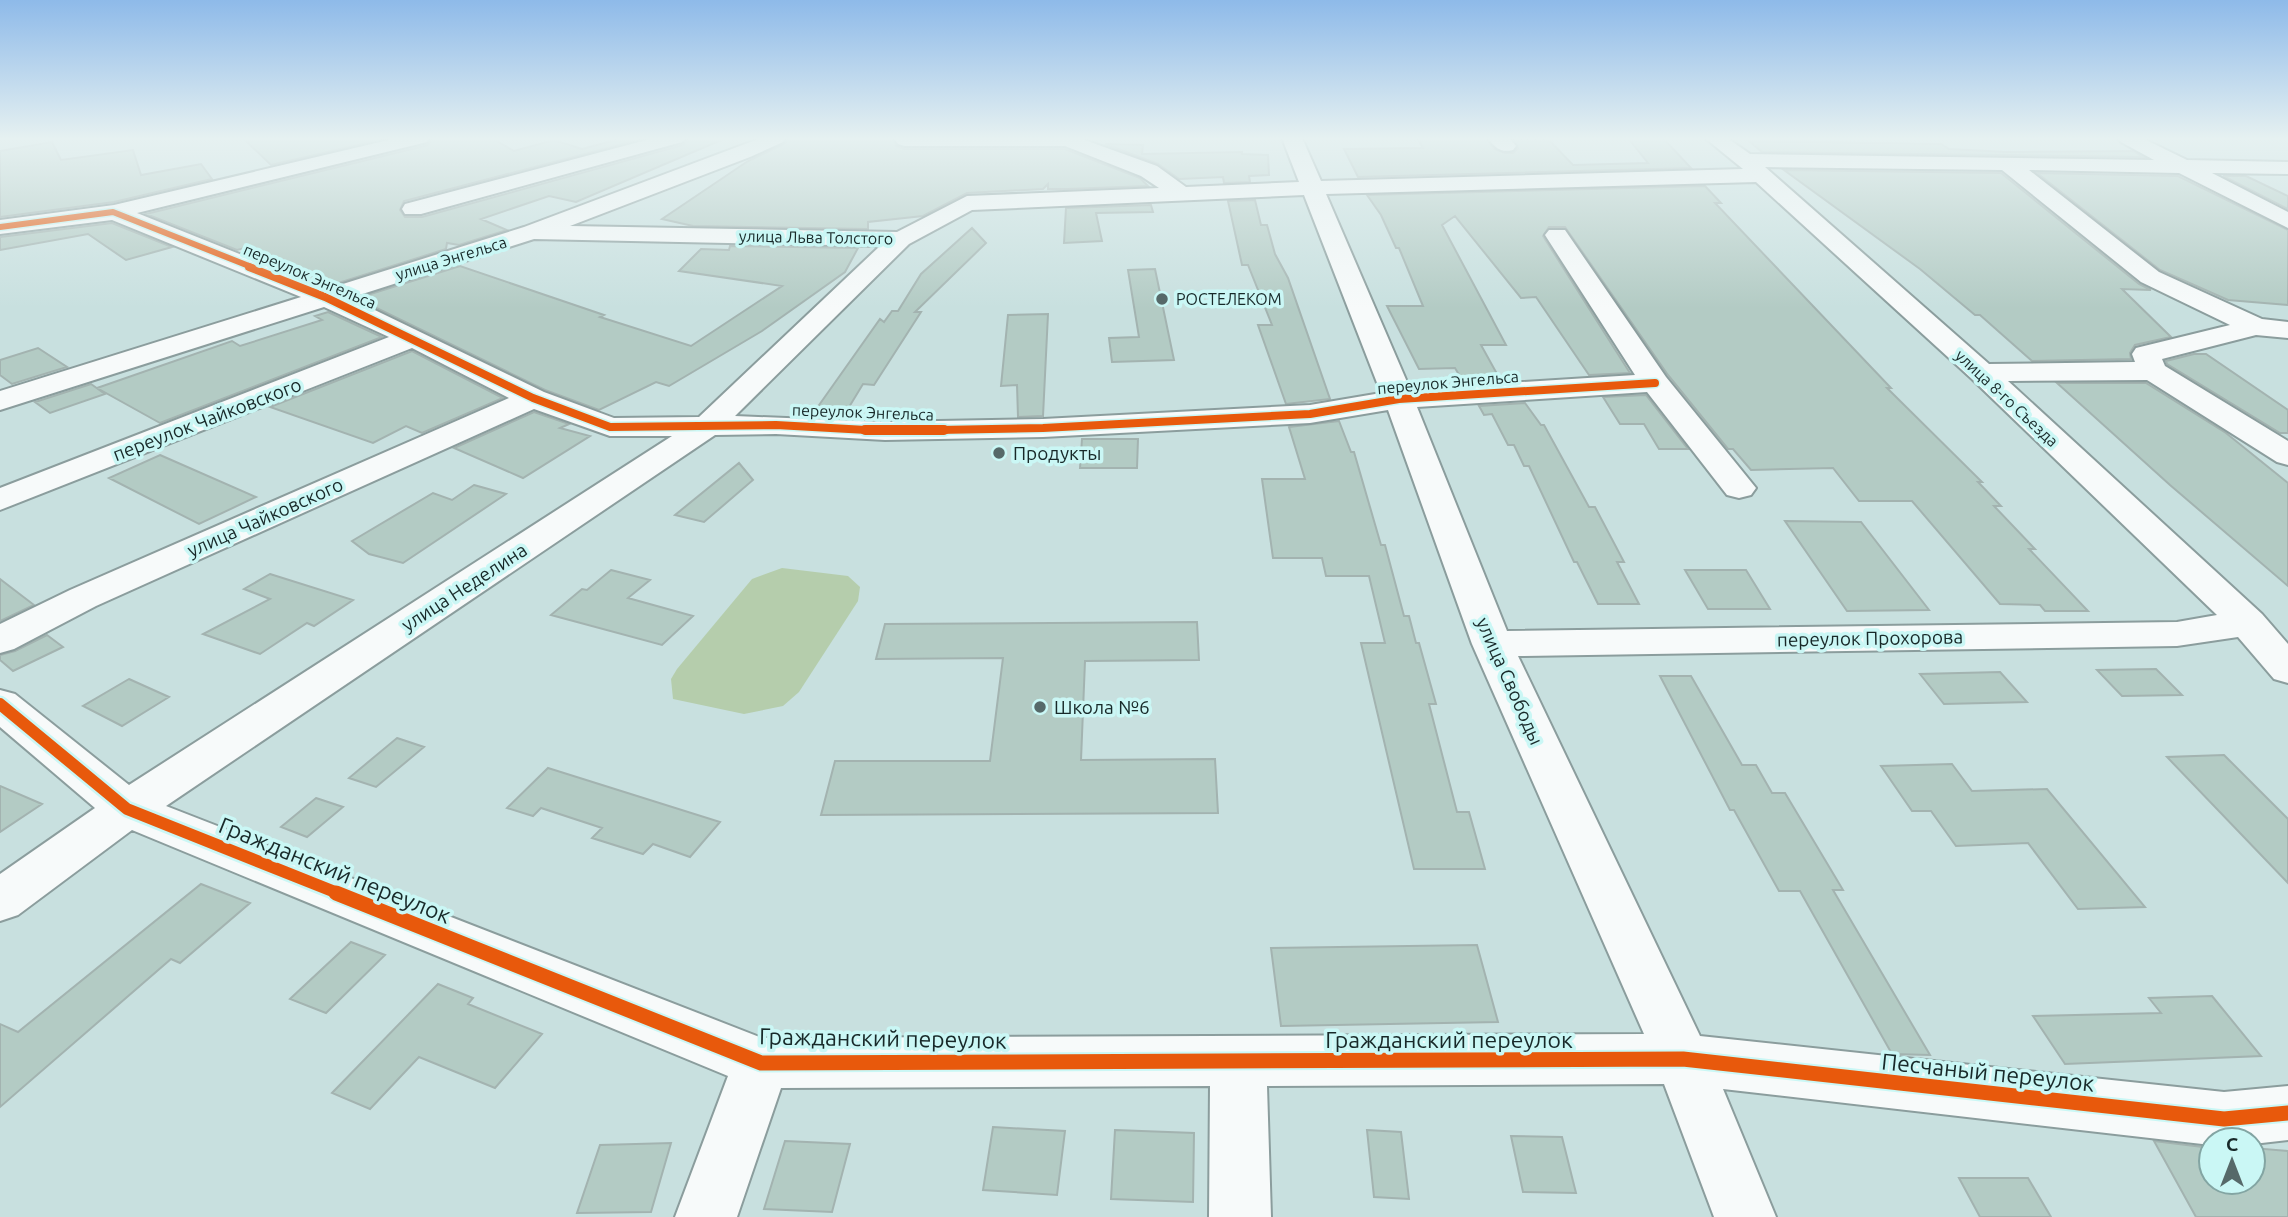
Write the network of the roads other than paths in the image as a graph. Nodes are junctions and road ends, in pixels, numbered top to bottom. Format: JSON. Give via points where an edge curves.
{"nodes":[{"id":1,"x":179,"y":195,"type":"edge"},
{"id":2,"x":470,"y":195,"type":"edge"},
{"id":3,"x":632,"y":195,"type":"edge"},
{"id":4,"x":1163,"y":195,"type":"edge"},
{"id":5,"x":1317,"y":195,"type":"edge"},
{"id":6,"x":1784,"y":195,"type":"edge"},
{"id":7,"x":2046,"y":195,"type":"edge"},
{"id":8,"x":2240,"y":195,"type":"edge"},
{"id":9,"x":413,"y":209,"type":"dead end"},
{"id":10,"x":113,"y":212,"type":"junction"},
{"id":11,"x":2288,"y":221,"type":"edge"},
{"id":12,"x":0,"y":227,"type":"edge"},
{"id":13,"x":533,"y":232,"type":"junction"},
{"id":14,"x":1557,"y":235,"type":"dead end"},
{"id":15,"x":0,"y":238,"type":"edge"},
{"id":16,"x":901,"y":239,"type":"junction"},
{"id":17,"x":325,"y":297,"type":"junction"},
{"id":18,"x":2256,"y":327,"type":"junction"},
{"id":19,"x":2288,"y":330,"type":"edge"},
{"id":20,"x":413,"y":338,"type":"junction"},
{"id":21,"x":2153,"y":370,"type":"junction"},
{"id":22,"x":1982,"y":373,"type":"junction"},
{"id":23,"x":1655,"y":383,"type":"junction"},
{"id":24,"x":533,"y":398,"type":"junction"},
{"id":25,"x":1399,"y":398,"type":"junction"},
{"id":26,"x":0,"y":401,"type":"edge"},
{"id":27,"x":705,"y":428,"type":"junction"},
{"id":28,"x":2288,"y":455,"type":"edge"},
{"id":29,"x":1739,"y":488,"type":"dead end"},
{"id":30,"x":0,"y":500,"type":"edge"},
{"id":31,"x":2248,"y":623,"type":"junction"},
{"id":32,"x":0,"y":640,"type":"edge"},
{"id":33,"x":1492,"y":644,"type":"junction"},
{"id":34,"x":2288,"y":670,"type":"edge"},
{"id":35,"x":0,"y":704,"type":"edge"},
{"id":36,"x":127,"y":809,"type":"junction"},
{"id":37,"x":0,"y":901,"type":"edge"},
{"id":38,"x":1683,"y":1059,"type":"junction"},
{"id":39,"x":1238,"y":1060,"type":"junction"},
{"id":40,"x":761,"y":1063,"type":"junction"},
{"id":41,"x":2288,"y":1113,"type":"edge"},
{"id":42,"x":706,"y":1217,"type":"edge"},
{"id":43,"x":1240,"y":1217,"type":"edge"},
{"id":44,"x":1745,"y":1217,"type":"edge"}],
"edges":[{"from":1,"to":10,"type":"street"},
{"from":2,"to":9,"type":"street"},
{"from":3,"to":13,"type":"street","name":"улица Энгельса"},
{"from":4,"to":16,"type":"street","name":"улица Льва Толстого","via":[[967,203]]},
{"from":5,"to":25,"type":"street","name":"улица Свободы"},
{"from":6,"to":22,"type":"street","name":"улица 8-го Съезда"},
{"from":7,"to":18,"type":"street","via":[[2150,277]]},
{"from":8,"to":11,"type":"street"},
{"from":10,"to":12,"type":"street"},
{"from":10,"to":15,"type":"street"},
{"from":10,"to":17,"type":"street","name":"переулок Энгельса"},
{"from":13,"to":16,"type":"street","name":"улица Льва Толстого"},
{"from":13,"to":17,"type":"street","name":"улица Энгельса"},
{"from":14,"to":23,"type":"street"},
{"from":16,"to":27,"type":"street","name":"улица Неделина"},
{"from":17,"to":20,"type":"street","name":"переулок Энгельса"},
{"from":17,"to":26,"type":"street","name":"улица Энгельса"},
{"from":18,"to":19,"type":"street"},
{"from":18,"to":21,"type":"street","via":[[2146,354]]},
{"from":20,"to":24,"type":"street","name":"переулок Энгельса"},
{"from":20,"to":30,"type":"street","name":"переулок Чайковского"},
{"from":21,"to":22,"type":"street"},
{"from":21,"to":28,"type":"street"},
{"from":22,"to":31,"type":"street","name":"улица 8-го Съезда"},
{"from":23,"to":25,"type":"street","name":"переулок Энгельса"},
{"from":23,"to":29,"type":"street"},
{"from":24,"to":27,"type":"street","name":"переулок Энгельса","via":[[610,427]]},
{"from":24,"to":32,"type":"street","name":"улица Чайковского","via":[[83,598]]},
{"from":25,"to":27,"type":"street","name":"переулок Энгельса","via":[[1310,414],[1043,428]]},
{"from":25,"to":33,"type":"street","name":"улица Свободы"},
{"from":27,"to":36,"type":"street","name":"улица Неделина"},
{"from":31,"to":33,"type":"street","name":"переулок Прохорова","via":[[2177,634]]},
{"from":31,"to":34,"type":"street","name":"улица 8-го Съезда"},
{"from":33,"to":38,"type":"street","name":"улица Свободы"},
{"from":35,"to":36,"type":"street","name":"Гражданский переулок"},
{"from":36,"to":37,"type":"street","name":"улица Неделина"},
{"from":36,"to":40,"type":"street","name":"Гражданский переулок"},
{"from":38,"to":39,"type":"street","name":"Гражданский переулок"},
{"from":38,"to":41,"type":"street","name":"Песчаный переулок","via":[[2224,1119]]},
{"from":38,"to":44,"type":"street","name":"улица Свободы"},
{"from":39,"to":40,"type":"street","name":"Гражданский переулок"},
{"from":39,"to":43,"type":"street"},
{"from":40,"to":42,"type":"street"}]}
